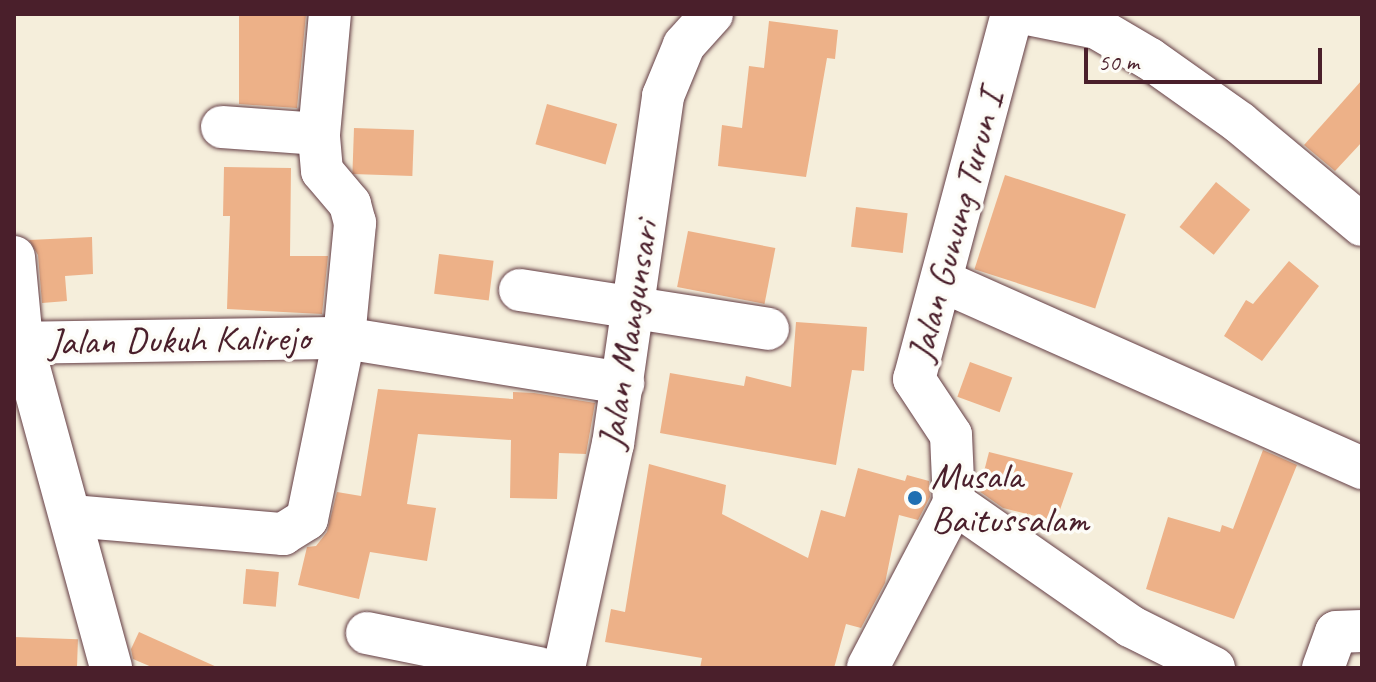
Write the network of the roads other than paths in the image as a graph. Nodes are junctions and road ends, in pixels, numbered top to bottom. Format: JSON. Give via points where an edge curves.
{"nodes":[{"id":1,"x":330,"y":14,"type":"edge"},
{"id":2,"x":712,"y":14,"type":"edge"},
{"id":3,"x":1012,"y":14,"type":"edge"},
{"id":4,"x":1027,"y":14,"type":"edge"},
{"id":5,"x":222,"y":127,"type":"dead end"},
{"id":6,"x":319,"y":134,"type":"junction"},
{"id":7,"x":1362,"y":225,"type":"edge"},
{"id":8,"x":14,"y":257,"type":"edge"},
{"id":9,"x":942,"y":281,"type":"junction"},
{"id":10,"x":520,"y":290,"type":"dead end"},
{"id":11,"x":635,"y":309,"type":"junction"},
{"id":12,"x":768,"y":329,"type":"dead end"},
{"id":13,"x":344,"y":338,"type":"junction"},
{"id":14,"x":18,"y":342,"type":"edge"},
{"id":15,"x":623,"y":383,"type":"junction"},
{"id":16,"x":1362,"y":468,"type":"edge"},
{"id":17,"x":954,"y":503,"type":"junction"},
{"id":18,"x":72,"y":516,"type":"junction"},
{"id":19,"x":1362,"y":631,"type":"edge"},
{"id":20,"x":367,"y":633,"type":"dead end"},
{"id":21,"x":868,"y":667,"type":"edge"},
{"id":22,"x":111,"y":668,"type":"edge"},
{"id":23,"x":539,"y":668,"type":"edge"},
{"id":24,"x":564,"y":668,"type":"edge"},
{"id":25,"x":1214,"y":668,"type":"edge"},
{"id":26,"x":1323,"y":668,"type":"edge"}],
"edges":[{"from":1,"to":6,"type":"street","name":"Jalan Dukuh Kalirejo"},
{"from":2,"to":11,"type":"street","name":"Jalan Mangunsari","via":[[684,45],[663,96]]},
{"from":3,"to":9,"type":"street","name":"Jalan Gunung Turun I"},
{"from":4,"to":7,"type":"street","via":[[1097,28],[1150,59],[1240,123]]},
{"from":5,"to":6,"type":"street"},
{"from":6,"to":13,"type":"street","name":"Jalan Dukuh Kalirejo","via":[[322,171],[350,204],[355,223]]},
{"from":8,"to":14,"type":"street"},
{"from":9,"to":16,"type":"street"},
{"from":9,"to":17,"type":"street","name":"Jalan Gunung Turun I","via":[[914,379],[951,435]]},
{"from":10,"to":11,"type":"street"},
{"from":11,"to":12,"type":"street"},
{"from":11,"to":15,"type":"street","name":"Jalan Mangunsari"},
{"from":13,"to":14,"type":"street","name":"Jalan Dukuh Kalirejo"},
{"from":13,"to":15,"type":"street","name":"Jalan Dukuh Kalirejo"},
{"from":13,"to":18,"type":"street","via":[[313,500],[298,529],[283,534]]},
{"from":14,"to":18,"type":"street"},
{"from":15,"to":24,"type":"street","name":"Jalan Mangunsari"},
{"from":17,"to":21,"type":"street"},
{"from":17,"to":25,"type":"street","via":[[1130,626]]},
{"from":18,"to":22,"type":"street"},
{"from":19,"to":26,"type":"street","via":[[1336,632]]},
{"from":20,"to":23,"type":"street"}]}
